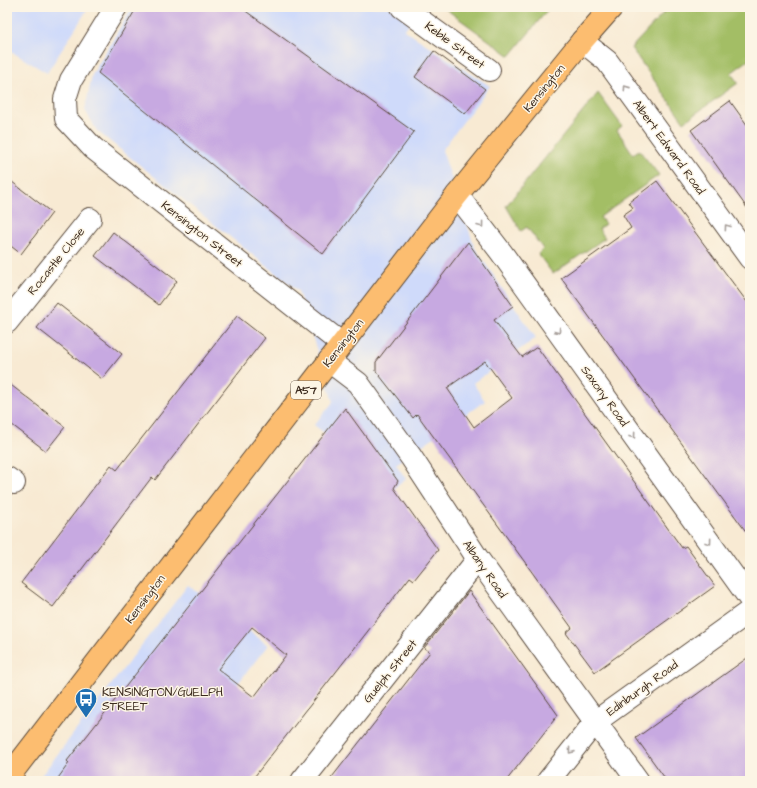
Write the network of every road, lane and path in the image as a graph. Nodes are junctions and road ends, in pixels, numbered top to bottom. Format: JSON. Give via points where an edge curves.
{"nodes":[{"id":1,"x":116,"y":7,"type":"edge"},
{"id":2,"x":402,"y":7,"type":"edge"},
{"id":3,"x":612,"y":7,"type":"edge"},
{"id":4,"x":582,"y":41,"type":"junction"},
{"id":5,"x":489,"y":70,"type":"dead end"},
{"id":6,"x":457,"y":195,"type":"junction"},
{"id":7,"x":90,"y":219,"type":"dead end"},
{"id":8,"x":750,"y":258,"type":"edge"},
{"id":9,"x":11,"y":309,"type":"edge"},
{"id":10,"x":342,"y":344,"type":"junction"},
{"id":11,"x":329,"y":361,"type":"junction"},
{"id":12,"x":478,"y":559,"type":"junction"},
{"id":13,"x":750,"y":599,"type":"edge"},
{"id":14,"x":750,"y":611,"type":"edge"},
{"id":15,"x":595,"y":722,"type":"junction"},
{"id":16,"x":7,"y":779,"type":"edge"},
{"id":17,"x":302,"y":781,"type":"edge"},
{"id":18,"x":548,"y":781,"type":"edge"},
{"id":19,"x":638,"y":781,"type":"edge"}],
"edges":[{"from":1,"to":10,"type":"street","name":"Kensington Street","via":[[71,80],[66,99],[66,119],[93,148]]},
{"from":2,"to":5,"type":"street","name":"Keble Street"},
{"from":3,"to":4,"type":"main road","name":"Kensington","number":"A57"},
{"from":4,"to":6,"type":"main road","name":"Kensington","number":"A57"},
{"from":8,"to":4,"type":"street","name":"Albert Edward Road","one_way":true,"via":[[607,61]]},
{"from":6,"to":10,"type":"main road","name":"Kensington","number":"A57"},
{"from":6,"to":13,"type":"street","name":"Saxony Road","one_way":true,"via":[[501,252]]},
{"from":7,"to":9,"type":"street","name":"Rocastle Close"},
{"from":10,"to":11,"type":"main road","name":"Kensington","number":"A57"},
{"from":11,"to":12,"type":"street","name":"Albany Road","via":[[358,383],[411,457]]},
{"from":11,"to":16,"type":"main road","name":"Kensington","number":"A57"},
{"from":12,"to":15,"type":"street","name":"Albany Road"},
{"from":12,"to":17,"type":"street","name":"Guelph Street"},
{"from":14,"to":15,"type":"street","name":"Edinburgh Road"},
{"from":15,"to":18,"type":"street","name":"Edinburgh Road","one_way":true},
{"from":15,"to":19,"type":"street","name":"Albany Road"}]}
